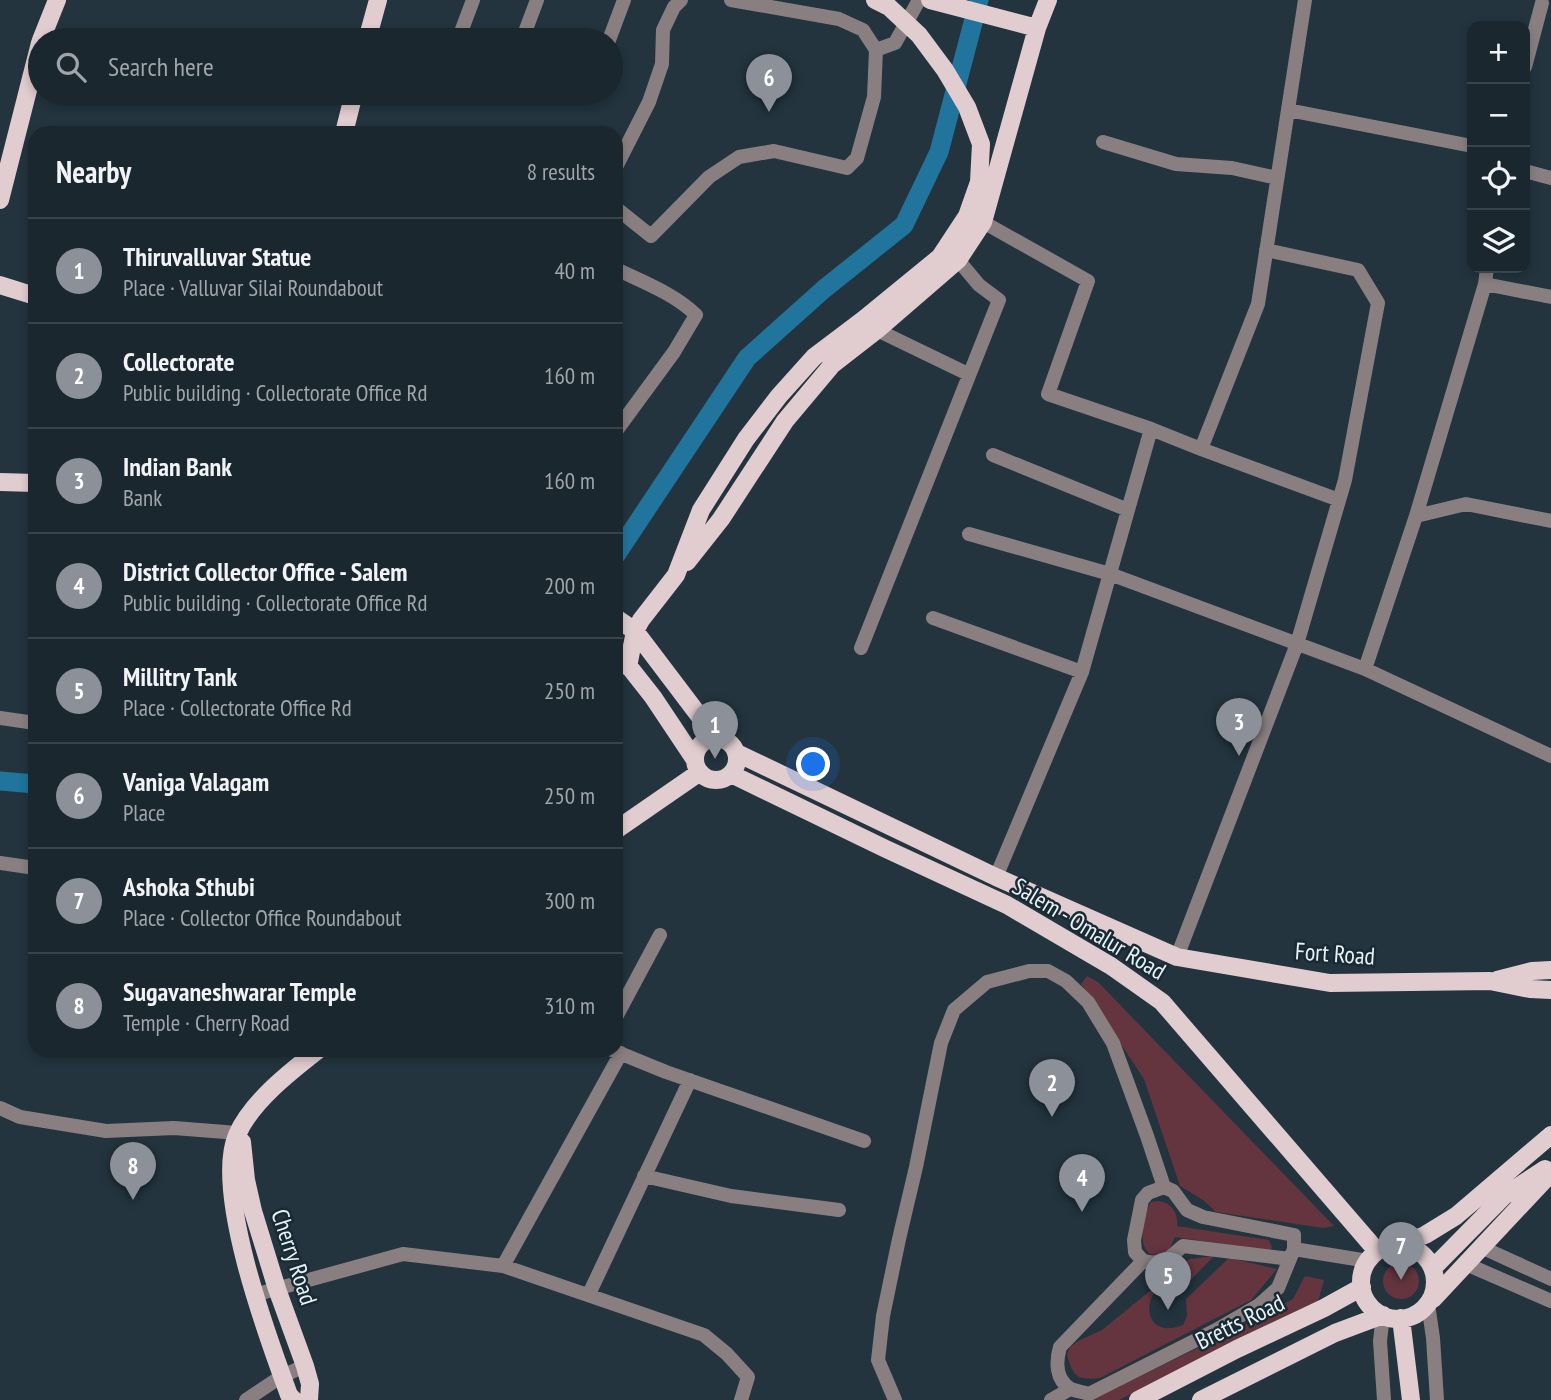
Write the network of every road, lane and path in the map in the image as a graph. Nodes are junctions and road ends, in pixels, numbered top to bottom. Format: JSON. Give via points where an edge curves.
{"nodes":[{"id":1,"x":57,"y":0,"type":"edge"},
{"id":2,"x":378,"y":0,"type":"edge"},
{"id":3,"x":473,"y":0,"type":"edge"},
{"id":4,"x":537,"y":0,"type":"edge"},
{"id":5,"x":624,"y":0,"type":"edge"},
{"id":6,"x":681,"y":0,"type":"edge"},
{"id":7,"x":731,"y":0,"type":"edge"},
{"id":8,"x":875,"y":0,"type":"edge"},
{"id":9,"x":1048,"y":0,"type":"edge"},
{"id":10,"x":1305,"y":0,"type":"edge"},
{"id":11,"x":934,"y":2,"type":"edge"},
{"id":12,"x":1543,"y":3,"type":"edge"},
{"id":13,"x":46,"y":28,"type":"edge"},
{"id":14,"x":370,"y":28,"type":"edge"},
{"id":15,"x":462,"y":28,"type":"edge"},
{"id":16,"x":526,"y":28,"type":"edge"},
{"id":17,"x":614,"y":28,"type":"edge"},
{"id":18,"x":1034,"y":28,"type":"junction"},
{"id":19,"x":1530,"y":49,"type":"edge"},
{"id":20,"x":876,"y":50,"type":"junction"},
{"id":21,"x":28,"y":91,"type":"edge"},
{"id":22,"x":351,"y":105,"type":"edge"},
{"id":23,"x":1288,"y":110,"type":"junction"},
{"id":24,"x":346,"y":126,"type":"edge"},
{"id":25,"x":1103,"y":142,"type":"dead end"},
{"id":26,"x":1467,"y":145,"type":"edge"},
{"id":27,"x":623,"y":153,"type":"edge"},
{"id":28,"x":1530,"y":172,"type":"edge"},
{"id":29,"x":1277,"y":178,"type":"junction"},
{"id":30,"x":1551,"y":178,"type":"edge"},
{"id":31,"x":0,"y":200,"type":"edge"},
{"id":32,"x":623,"y":214,"type":"edge"},
{"id":33,"x":983,"y":222,"type":"junction"},
{"id":34,"x":1266,"y":250,"type":"junction"},
{"id":35,"x":958,"y":260,"type":"junction"},
{"id":36,"x":623,"y":273,"type":"edge"},
{"id":37,"x":1487,"y":273,"type":"edge"},
{"id":38,"x":1485,"y":284,"type":"junction"},
{"id":39,"x":0,"y":285,"type":"edge"},
{"id":40,"x":28,"y":294,"type":"edge"},
{"id":41,"x":1551,"y":297,"type":"edge"},
{"id":42,"x":877,"y":330,"type":"junction"},
{"id":43,"x":968,"y":374,"type":"junction"},
{"id":44,"x":623,"y":421,"type":"edge"},
{"id":45,"x":1151,"y":429,"type":"junction"},
{"id":46,"x":1201,"y":449,"type":"junction"},
{"id":47,"x":993,"y":455,"type":"dead end"},
{"id":48,"x":0,"y":482,"type":"edge"},
{"id":49,"x":28,"y":483,"type":"edge"},
{"id":50,"x":1339,"y":500,"type":"junction"},
{"id":51,"x":1128,"y":510,"type":"junction"},
{"id":52,"x":1416,"y":516,"type":"junction"},
{"id":53,"x":1551,"y":521,"type":"edge"},
{"id":54,"x":969,"y":534,"type":"dead end"},
{"id":55,"x":1110,"y":574,"type":"junction"},
{"id":56,"x":676,"y":575,"type":"junction"},
{"id":57,"x":933,"y":618,"type":"dead end"},
{"id":58,"x":623,"y":623,"type":"edge"},
{"id":59,"x":635,"y":631,"type":"junction"},
{"id":60,"x":1297,"y":644,"type":"junction"},
{"id":61,"x":861,"y":648,"type":"dead end"},
{"id":62,"x":623,"y":660,"type":"edge"},
{"id":63,"x":628,"y":667,"type":"junction"},
{"id":64,"x":1365,"y":669,"type":"junction"},
{"id":65,"x":1082,"y":672,"type":"junction"},
{"id":66,"x":0,"y":718,"type":"edge"},
{"id":67,"x":28,"y":722,"type":"edge"},
{"id":68,"x":716,"y":738,"type":"junction"},
{"id":69,"x":737,"y":753,"type":"junction"},
{"id":70,"x":1551,"y":755,"type":"edge"},
{"id":71,"x":698,"y":766,"type":"junction"},
{"id":72,"x":731,"y":774,"type":"junction"},
{"id":73,"x":623,"y":825,"type":"edge"},
{"id":74,"x":0,"y":863,"type":"edge"},
{"id":75,"x":28,"y":867,"type":"edge"},
{"id":76,"x":996,"y":877,"type":"junction"},
{"id":77,"x":660,"y":934,"type":"dead end"},
{"id":78,"x":1177,"y":957,"type":"junction"},
{"id":79,"x":1551,"y":971,"type":"edge"},
{"id":80,"x":1490,"y":981,"type":"junction"},
{"id":81,"x":1551,"y":990,"type":"edge"},
{"id":82,"x":623,"y":1004,"type":"edge"},
{"id":83,"x":623,"y":1054,"type":"edge"},
{"id":84,"x":309,"y":1057,"type":"edge"},
{"id":85,"x":614,"y":1057,"type":"edge"},
{"id":86,"x":690,"y":1080,"type":"junction"},
{"id":87,"x":0,"y":1108,"type":"edge"},
{"id":88,"x":240,"y":1129,"type":"junction"},
{"id":89,"x":1551,"y":1135,"type":"edge"},
{"id":90,"x":864,"y":1141,"type":"dead end"},
{"id":91,"x":1551,"y":1165,"type":"edge"},
{"id":92,"x":1551,"y":1173,"type":"edge"},
{"id":93,"x":644,"y":1176,"type":"junction"},
{"id":94,"x":1164,"y":1187,"type":"junction"},
{"id":95,"x":839,"y":1210,"type":"dead end"},
{"id":96,"x":1400,"y":1245,"type":"junction"},
{"id":97,"x":1481,"y":1247,"type":"junction"},
{"id":98,"x":1292,"y":1254,"type":"junction"},
{"id":99,"x":1373,"y":1256,"type":"junction"},
{"id":100,"x":1143,"y":1261,"type":"junction"},
{"id":101,"x":1465,"y":1264,"type":"junction"},
{"id":102,"x":503,"y":1266,"type":"junction"},
{"id":103,"x":1433,"y":1268,"type":"junction"},
{"id":104,"x":1551,"y":1279,"type":"edge"},
{"id":105,"x":1362,"y":1287,"type":"junction"},
{"id":106,"x":277,"y":1289,"type":"junction"},
{"id":107,"x":589,"y":1294,"type":"junction"},
{"id":108,"x":254,"y":1295,"type":"junction"},
{"id":109,"x":1551,"y":1301,"type":"edge"},
{"id":110,"x":1428,"y":1304,"type":"junction"},
{"id":111,"x":1383,"y":1315,"type":"junction"},
{"id":112,"x":1403,"y":1327,"type":"junction"},
{"id":113,"x":304,"y":1366,"type":"junction"},
{"id":114,"x":282,"y":1376,"type":"junction"},
{"id":115,"x":1070,"y":1388,"type":"junction"},
{"id":116,"x":312,"y":1395,"type":"edge"},
{"id":117,"x":290,"y":1398,"type":"edge"},
{"id":118,"x":246,"y":1400,"type":"edge"},
{"id":119,"x":741,"y":1400,"type":"edge"},
{"id":120,"x":895,"y":1400,"type":"edge"},
{"id":121,"x":1051,"y":1400,"type":"edge"},
{"id":122,"x":1138,"y":1400,"type":"edge"},
{"id":123,"x":1201,"y":1400,"type":"edge"},
{"id":124,"x":1384,"y":1400,"type":"edge"},
{"id":125,"x":1411,"y":1400,"type":"edge"},
{"id":126,"x":1437,"y":1400,"type":"edge"}],
"edges":[{"from":1,"to":13,"type":"main road"},
{"from":2,"to":14,"type":"main road"},
{"from":3,"to":15,"type":"street"},
{"from":4,"to":16,"type":"street"},
{"from":5,"to":17,"type":"street"},
{"from":6,"to":27,"type":"street","via":[[663,30],[662,64]]},
{"from":7,"to":20,"type":"street","via":[[839,19],[863,30]]},
{"from":8,"to":56,"type":"main road","via":[[919,35],[967,107],[981,145],[979,183],[967,216],[940,257],[814,357],[779,396],[701,510]]},
{"from":9,"to":18,"type":"main road"},
{"from":10,"to":23,"type":"street"},
{"from":11,"to":18,"type":"main road"},
{"from":11,"to":20,"type":"street","via":[[895,43]]},
{"from":12,"to":19,"type":"street"},
{"from":18,"to":33,"type":"main road"},
{"from":20,"to":32,"type":"street","via":[[874,97],[857,158],[847,168],[774,151],[739,157],[709,177],[651,236]]},
{"from":21,"to":31,"type":"main road"},
{"from":22,"to":24,"type":"main road"},
{"from":23,"to":26,"type":"street"},
{"from":23,"to":29,"type":"street"},
{"from":25,"to":29,"type":"street","via":[[1176,164],[1232,168]]},
{"from":28,"to":30,"type":"street"},
{"from":29,"to":34,"type":"street"},
{"from":33,"to":35,"type":"main road"},
{"from":33,"to":45,"type":"street","via":[[1088,281],[1048,394]]},
{"from":34,"to":46,"type":"street","via":[[1258,304]]},
{"from":34,"to":50,"type":"street","via":[[1358,270],[1378,303]]},
{"from":35,"to":42,"type":"main road"},
{"from":35,"to":43,"type":"street","via":[[999,300]]},
{"from":36,"to":44,"type":"street","via":[[696,315]]},
{"from":37,"to":38,"type":"street"},
{"from":38,"to":41,"type":"street"},
{"from":38,"to":52,"type":"street"},
{"from":39,"to":40,"type":"main road"},
{"from":42,"to":43,"type":"street"},
{"from":42,"to":56,"type":"main road","via":[[832,365],[785,421],[721,519]]},
{"from":43,"to":61,"type":"street"},
{"from":45,"to":46,"type":"street"},
{"from":45,"to":51,"type":"street"},
{"from":46,"to":50,"type":"street"},
{"from":47,"to":51,"type":"street"},
{"from":48,"to":49,"type":"main road"},
{"from":50,"to":60,"type":"street"},
{"from":51,"to":55,"type":"street"},
{"from":52,"to":53,"type":"street","via":[[1466,504]]},
{"from":52,"to":64,"type":"street"},
{"from":54,"to":55,"type":"street"},
{"from":55,"to":60,"type":"street"},
{"from":55,"to":65,"type":"street"},
{"from":56,"to":59,"type":"main road"},
{"from":57,"to":65,"type":"street"},
{"from":58,"to":59,"type":"main road"},
{"from":59,"to":63,"type":"main road"},
{"from":59,"to":68,"type":"main road"},
{"from":60,"to":64,"type":"street"},
{"from":60,"to":78,"type":"street"},
{"from":62,"to":63,"type":"main road"},
{"from":63,"to":71,"type":"main road"},
{"from":64,"to":70,"type":"street"},
{"from":65,"to":76,"type":"street"},
{"from":66,"to":67,"type":"street"},
{"from":68,"to":69,"type":"main road","via":[[730,743]]},
{"from":68,"to":71,"type":"main road","via":[[704,741],[696,752]]},
{"from":69,"to":72,"type":"main road"},
{"from":69,"to":76,"type":"main road","name":"Salem - Omalur Road"},
{"from":71,"to":72,"type":"main road","via":[[712,779]]},
{"from":71,"to":73,"type":"main road"},
{"from":72,"to":99,"type":"main road","name":"Salem - Omalur Road","via":[[1007,905],[1162,1002]]},
{"from":74,"to":75,"type":"street"},
{"from":76,"to":78,"type":"main road","name":"Salem - Omalur Road"},
{"from":77,"to":82,"type":"street"},
{"from":78,"to":80,"type":"main road","name":"Fort Road","via":[[1330,983]]},
{"from":79,"to":80,"type":"main road","name":"Fort Road"},
{"from":80,"to":81,"type":"main road","name":"Fort Road"},
{"from":83,"to":86,"type":"street"},
{"from":84,"to":88,"type":"main road","name":"Cherry Road","via":[[273,1089]]},
{"from":85,"to":102,"type":"street"},
{"from":86,"to":90,"type":"street"},
{"from":86,"to":93,"type":"street"},
{"from":87,"to":88,"type":"street","via":[[20,1116],[106,1131]]},
{"from":88,"to":106,"type":"main road","name":"Cherry Road","via":[[253,1211]]},
{"from":88,"to":108,"type":"main road","name":"Cherry Road","via":[[234,1142],[232,1196]]},
{"from":89,"to":96,"type":"main road","via":[[1457,1216]]},
{"from":91,"to":103,"type":"main road","via":[[1504,1196]]},
{"from":92,"to":97,"type":"main road"},
{"from":93,"to":95,"type":"street","via":[[731,1196]]},
{"from":93,"to":107,"type":"street"},
{"from":94,"to":98,"type":"street","via":[[1173,1191],[1187,1210],[1203,1217],[1294,1235]]},
{"from":94,"to":100,"type":"street","via":[[1142,1200],[1134,1241],[1135,1252]]},
{"from":94,"to":120,"type":"street","via":[[1113,1043],[1087,1002],[1048,971],[987,982],[954,1010],[941,1043],[883,1316],[878,1360]]},
{"from":96,"to":99,"type":"main road","via":[[1388,1246]]},
{"from":96,"to":103,"type":"main road","via":[[1420,1252]]},
{"from":97,"to":101,"type":"main road"},
{"from":97,"to":104,"type":"street"},
{"from":98,"to":99,"type":"street"},
{"from":98,"to":100,"type":"street","via":[[1183,1246],[1169,1258]]},
{"from":98,"to":115,"type":"street","via":[[1279,1288],[1259,1305],[1089,1394]]},
{"from":99,"to":105,"type":"main road"},
{"from":100,"to":115,"type":"street","via":[[1060,1347],[1056,1362]]},
{"from":101,"to":109,"type":"street"},
{"from":101,"to":110,"type":"main road"},
{"from":102,"to":106,"type":"street","via":[[403,1254]]},
{"from":102,"to":107,"type":"street"},
{"from":103,"to":110,"type":"main road","via":[[1434,1293]]},
{"from":105,"to":111,"type":"main road","via":[[1369,1304]]},
{"from":105,"to":122,"type":"main road","name":"Bretts Road"},
{"from":106,"to":108,"type":"street"},
{"from":106,"to":113,"type":"main road","name":"Cherry Road"},
{"from":107,"to":119,"type":"street","via":[[704,1335],[748,1377]]},
{"from":108,"to":114,"type":"main road","name":"Cherry Road"},
{"from":110,"to":112,"type":"main road"},
{"from":110,"to":126,"type":"street"},
{"from":111,"to":112,"type":"main road"},
{"from":111,"to":123,"type":"main road","via":[[1335,1333]]},
{"from":111,"to":124,"type":"street"},
{"from":112,"to":125,"type":"main road"},
{"from":113,"to":114,"type":"street"},
{"from":113,"to":116,"type":"main road","name":"Cherry Road"},
{"from":114,"to":117,"type":"main road","name":"Cherry Road"},
{"from":114,"to":118,"type":"street"},
{"from":115,"to":121,"type":"street"}]}
